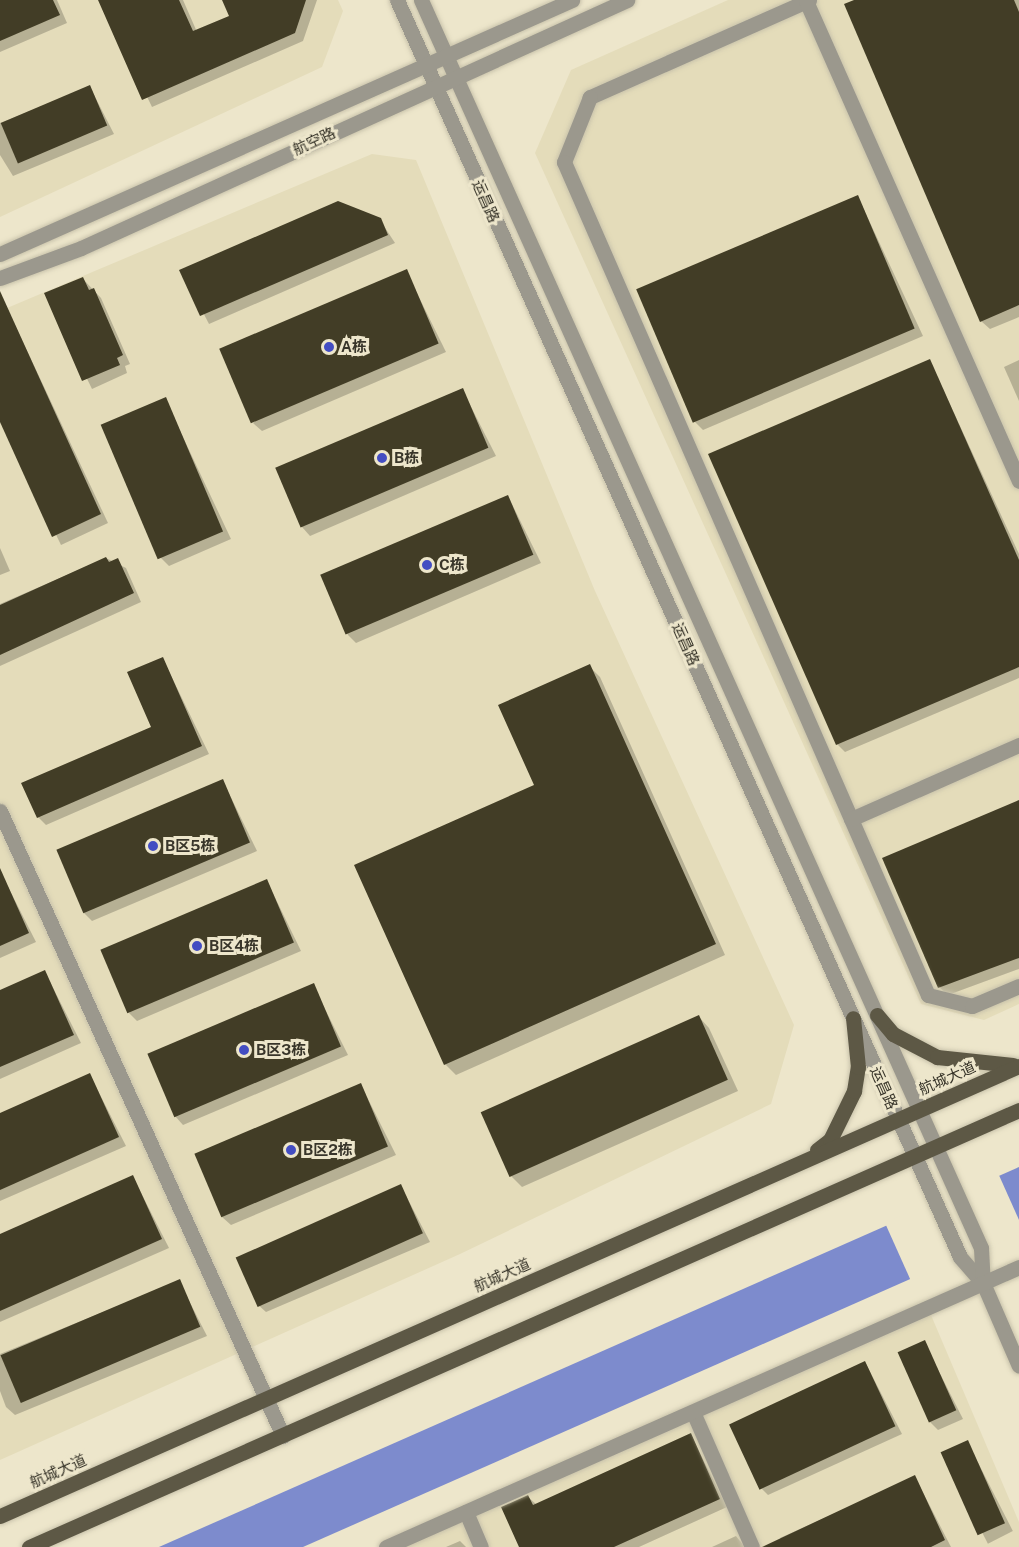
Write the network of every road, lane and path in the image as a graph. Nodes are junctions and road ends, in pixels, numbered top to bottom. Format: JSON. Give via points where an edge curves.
{"nodes":[{"id":1,"x":397,"y":0,"type":"edge"},
{"id":2,"x":421,"y":0,"type":"edge"},
{"id":3,"x":572,"y":0,"type":"edge"},
{"id":4,"x":627,"y":0,"type":"edge"},
{"id":5,"x":807,"y":1,"type":"edge"},
{"id":6,"x":446,"y":57,"type":"junction"},
{"id":7,"x":426,"y":66,"type":"junction"},
{"id":8,"x":455,"y":77,"type":"junction"},
{"id":9,"x":435,"y":86,"type":"junction"},
{"id":10,"x":0,"y":254,"type":"edge"},
{"id":11,"x":0,"y":278,"type":"edge"},
{"id":12,"x":1019,"y":481,"type":"edge"},
{"id":13,"x":1019,"y":745,"type":"edge"},
{"id":14,"x":0,"y":810,"type":"edge"},
{"id":15,"x":851,"y":819,"type":"junction"},
{"id":16,"x":1019,"y":986,"type":"edge"},
{"id":17,"x":877,"y":1016,"type":"junction"},
{"id":18,"x":854,"y":1018,"type":"junction"},
{"id":19,"x":1019,"y":1065,"type":"edge"},
{"id":20,"x":919,"y":1110,"type":"junction"},
{"id":21,"x":1019,"y":1110,"type":"edge"},
{"id":22,"x":898,"y":1119,"type":"junction"},
{"id":23,"x":936,"y":1147,"type":"junction"},
{"id":24,"x":915,"y":1156,"type":"junction"},
{"id":25,"x":805,"y":1160,"type":"junction"},
{"id":26,"x":1019,"y":1267,"type":"edge"},
{"id":27,"x":983,"y":1283,"type":"junction"},
{"id":28,"x":1019,"y":1366,"type":"edge"},
{"id":29,"x":267,"y":1399,"type":"junction"},
{"id":30,"x":693,"y":1412,"type":"junction"},
{"id":31,"x":284,"y":1436,"type":"junction"},
{"id":32,"x":466,"y":1512,"type":"junction"},
{"id":33,"x":0,"y":1516,"type":"edge"},
{"id":34,"x":408,"y":1543,"type":"edge"},
{"id":35,"x":29,"y":1547,"type":"edge"},
{"id":36,"x":386,"y":1547,"type":"edge"},
{"id":37,"x":481,"y":1547,"type":"edge"},
{"id":38,"x":752,"y":1547,"type":"edge"}],
"edges":[{"from":1,"to":7,"type":"street","name":"运昌路"},
{"from":2,"to":6,"type":"street","name":"运昌路"},
{"from":3,"to":6,"type":"street","name":"航空路"},
{"from":4,"to":8,"type":"street","name":"航空路"},
{"from":5,"to":12,"type":"street"},
{"from":5,"to":15,"type":"street","via":[[590,97],[564,162]]},
{"from":6,"to":7,"type":"street","name":"航空路"},
{"from":6,"to":8,"type":"street","name":"运昌路"},
{"from":7,"to":9,"type":"street","name":"运昌路"},
{"from":7,"to":10,"type":"street","name":"航空路"},
{"from":8,"to":9,"type":"street","name":"航空路"},
{"from":8,"to":17,"type":"street","name":"运昌路"},
{"from":9,"to":11,"type":"street","name":"航空路","via":[[81,248]]},
{"from":9,"to":18,"type":"street","name":"运昌路"},
{"from":13,"to":15,"type":"street"},
{"from":14,"to":29,"type":"street"},
{"from":15,"to":16,"type":"street","via":[[928,996],[972,1006]]},
{"from":17,"to":19,"type":"main road","via":[[893,1034],[937,1057],[967,1064]]},
{"from":17,"to":20,"type":"street","name":"运昌路"},
{"from":18,"to":22,"type":"street","name":"运昌路"},
{"from":18,"to":25,"type":"main road","via":[[858,1067],[854,1091],[830,1140]]},
{"from":19,"to":20,"type":"main road","name":"航城大道"},
{"from":20,"to":22,"type":"main road","name":"航城大道"},
{"from":20,"to":23,"type":"street","name":"运昌路"},
{"from":21,"to":23,"type":"main road"},
{"from":22,"to":24,"type":"street","name":"运昌路"},
{"from":22,"to":25,"type":"main road","name":"航城大道"},
{"from":23,"to":24,"type":"main road"},
{"from":23,"to":27,"type":"street","name":"运昌路","via":[[981,1248]]},
{"from":24,"to":27,"type":"street","name":"运昌路","via":[[960,1257]]},
{"from":24,"to":31,"type":"main road"},
{"from":25,"to":29,"type":"main road","name":"航城大道"},
{"from":26,"to":27,"type":"street"},
{"from":27,"to":28,"type":"street","name":"运昌路"},
{"from":27,"to":30,"type":"street"},
{"from":29,"to":31,"type":"street"},
{"from":29,"to":33,"type":"main road","name":"航城大道"},
{"from":30,"to":32,"type":"street"},
{"from":30,"to":38,"type":"street"},
{"from":31,"to":35,"type":"main road"},
{"from":32,"to":34,"type":"street"},
{"from":32,"to":37,"type":"street"},
{"from":34,"to":36,"type":"street"}]}
